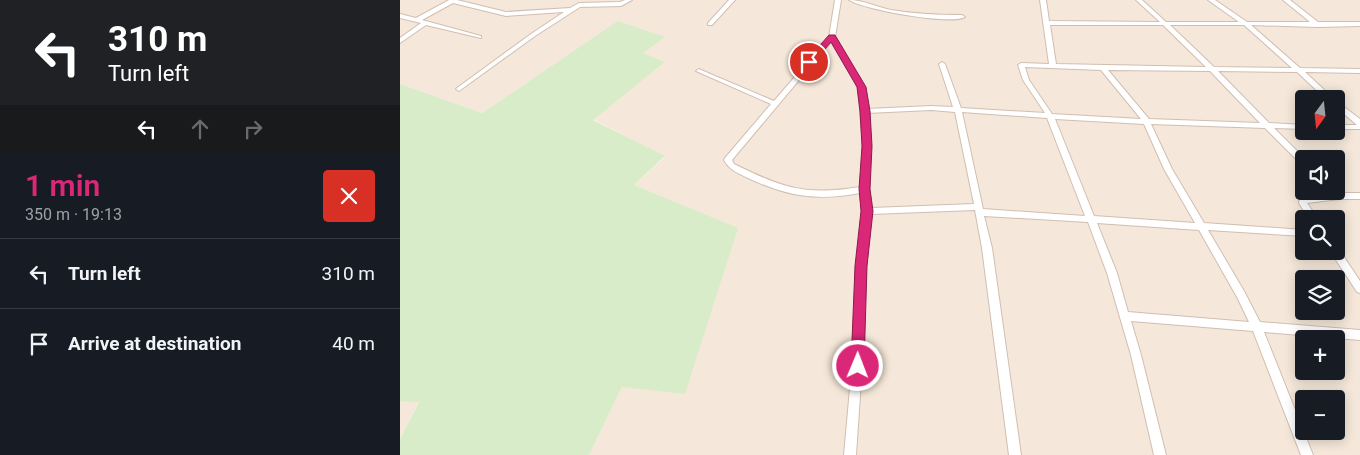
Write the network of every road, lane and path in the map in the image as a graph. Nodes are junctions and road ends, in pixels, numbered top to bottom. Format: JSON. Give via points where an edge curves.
{"nodes":[{"id":1,"x":629,"y":0,"type":"edge"},
{"id":2,"x":732,"y":0,"type":"edge"},
{"id":3,"x":838,"y":0,"type":"edge"},
{"id":4,"x":852,"y":0,"type":"edge"},
{"id":5,"x":1043,"y":0,"type":"edge"},
{"id":6,"x":1139,"y":0,"type":"edge"},
{"id":7,"x":1211,"y":0,"type":"edge"},
{"id":8,"x":1286,"y":0,"type":"edge"},
{"id":9,"x":452,"y":1,"type":"edge"},
{"id":10,"x":571,"y":10,"type":"junction"},
{"id":11,"x":400,"y":16,"type":"edge"},
{"id":12,"x":962,"y":17,"type":"dead end"},
{"id":13,"x":415,"y":21,"type":"junction"},
{"id":14,"x":425,"y":23,"type":"junction"},
{"id":15,"x":1047,"y":23,"type":"junction"},
{"id":16,"x":1165,"y":23,"type":"junction"},
{"id":17,"x":710,"y":24,"type":"dead end"},
{"id":18,"x":1246,"y":24,"type":"junction"},
{"id":19,"x":1318,"y":24,"type":"junction"},
{"id":20,"x":1360,"y":24,"type":"edge"},
{"id":21,"x":832,"y":36,"type":"junction"},
{"id":22,"x":479,"y":37,"type":"dead end"},
{"id":23,"x":400,"y":40,"type":"edge"},
{"id":24,"x":942,"y":64,"type":"dead end"},
{"id":25,"x":1053,"y":66,"type":"junction"},
{"id":26,"x":1103,"y":68,"type":"junction"},
{"id":27,"x":1213,"y":70,"type":"junction"},
{"id":28,"x":699,"y":71,"type":"dead end"},
{"id":29,"x":1298,"y":71,"type":"junction"},
{"id":30,"x":1360,"y":71,"type":"edge"},
{"id":31,"x":459,"y":89,"type":"dead end"},
{"id":32,"x":1320,"y":90,"type":"edge"},
{"id":33,"x":774,"y":103,"type":"junction"},
{"id":34,"x":958,"y":110,"type":"junction"},
{"id":35,"x":1345,"y":110,"type":"edge"},
{"id":36,"x":865,"y":111,"type":"junction"},
{"id":37,"x":1050,"y":116,"type":"junction"},
{"id":38,"x":1146,"y":121,"type":"junction"},
{"id":39,"x":1360,"y":122,"type":"edge"},
{"id":40,"x":1266,"y":126,"type":"junction"},
{"id":41,"x":1295,"y":127,"type":"edge"},
{"id":42,"x":1345,"y":127,"type":"edge"},
{"id":43,"x":1360,"y":127,"type":"edge"},
{"id":44,"x":1295,"y":153,"type":"edge"},
{"id":45,"x":864,"y":189,"type":"junction"},
{"id":46,"x":1345,"y":195,"type":"edge"},
{"id":47,"x":1360,"y":196,"type":"edge"},
{"id":48,"x":979,"y":210,"type":"junction"},
{"id":49,"x":867,"y":211,"type":"junction"},
{"id":50,"x":1089,"y":219,"type":"junction"},
{"id":51,"x":1200,"y":225,"type":"junction"},
{"id":52,"x":1295,"y":232,"type":"edge"},
{"id":53,"x":1342,"y":260,"type":"edge"},
{"id":54,"x":1360,"y":289,"type":"edge"},
{"id":55,"x":1125,"y":316,"type":"junction"},
{"id":56,"x":1257,"y":327,"type":"junction"},
{"id":57,"x":1360,"y":335,"type":"edge"},
{"id":58,"x":850,"y":455,"type":"edge"},
{"id":59,"x":1015,"y":455,"type":"edge"},
{"id":60,"x":1160,"y":455,"type":"edge"},
{"id":61,"x":1307,"y":455,"type":"edge"}],
"edges":[{"from":1,"to":10,"type":"street","via":[[621,4],[582,3]]},
{"from":2,"to":17,"type":"street"},
{"from":3,"to":21,"type":"street"},
{"from":4,"to":12,"type":"street","via":[[906,15]]},
{"from":5,"to":15,"type":"street"},
{"from":6,"to":16,"type":"street"},
{"from":7,"to":18,"type":"street"},
{"from":8,"to":19,"type":"street"},
{"from":9,"to":10,"type":"street","via":[[506,14]]},
{"from":9,"to":13,"type":"street"},
{"from":10,"to":31,"type":"street"},
{"from":11,"to":13,"type":"street"},
{"from":13,"to":14,"type":"street"},
{"from":14,"to":22,"type":"street"},
{"from":14,"to":23,"type":"street"},
{"from":15,"to":16,"type":"street"},
{"from":15,"to":25,"type":"street"},
{"from":16,"to":18,"type":"street"},
{"from":16,"to":27,"type":"street"},
{"from":18,"to":19,"type":"street"},
{"from":18,"to":29,"type":"street"},
{"from":19,"to":20,"type":"street"},
{"from":21,"to":33,"type":"street"},
{"from":21,"to":36,"type":"street","via":[[861,87]]},
{"from":24,"to":34,"type":"street"},
{"from":25,"to":26,"type":"street"},
{"from":25,"to":37,"type":"street","via":[[1026,64],[1020,68]]},
{"from":26,"to":27,"type":"street"},
{"from":26,"to":38,"type":"street"},
{"from":27,"to":29,"type":"street"},
{"from":27,"to":40,"type":"street"},
{"from":28,"to":33,"type":"street"},
{"from":29,"to":30,"type":"street"},
{"from":29,"to":32,"type":"street"},
{"from":33,"to":45,"type":"street","via":[[730,155],[731,166],[773,185],[811,194]]},
{"from":34,"to":36,"type":"street"},
{"from":34,"to":37,"type":"street"},
{"from":34,"to":48,"type":"street"},
{"from":35,"to":39,"type":"street"},
{"from":36,"to":45,"type":"street"},
{"from":37,"to":38,"type":"street"},
{"from":37,"to":50,"type":"street"},
{"from":38,"to":40,"type":"street"},
{"from":38,"to":51,"type":"street","via":[[1168,169]]},
{"from":40,"to":41,"type":"street"},
{"from":40,"to":44,"type":"street"},
{"from":42,"to":43,"type":"street"},
{"from":45,"to":49,"type":"street"},
{"from":46,"to":47,"type":"street"},
{"from":48,"to":49,"type":"street"},
{"from":48,"to":50,"type":"street"},
{"from":48,"to":59,"type":"street"},
{"from":49,"to":58,"type":"street"},
{"from":50,"to":51,"type":"street"},
{"from":50,"to":55,"type":"street","via":[[1112,273]]},
{"from":51,"to":52,"type":"street"},
{"from":51,"to":56,"type":"street","via":[[1220,254]]},
{"from":53,"to":54,"type":"street"},
{"from":55,"to":56,"type":"street"},
{"from":55,"to":60,"type":"street"},
{"from":56,"to":57,"type":"street"},
{"from":56,"to":61,"type":"street"}]}
